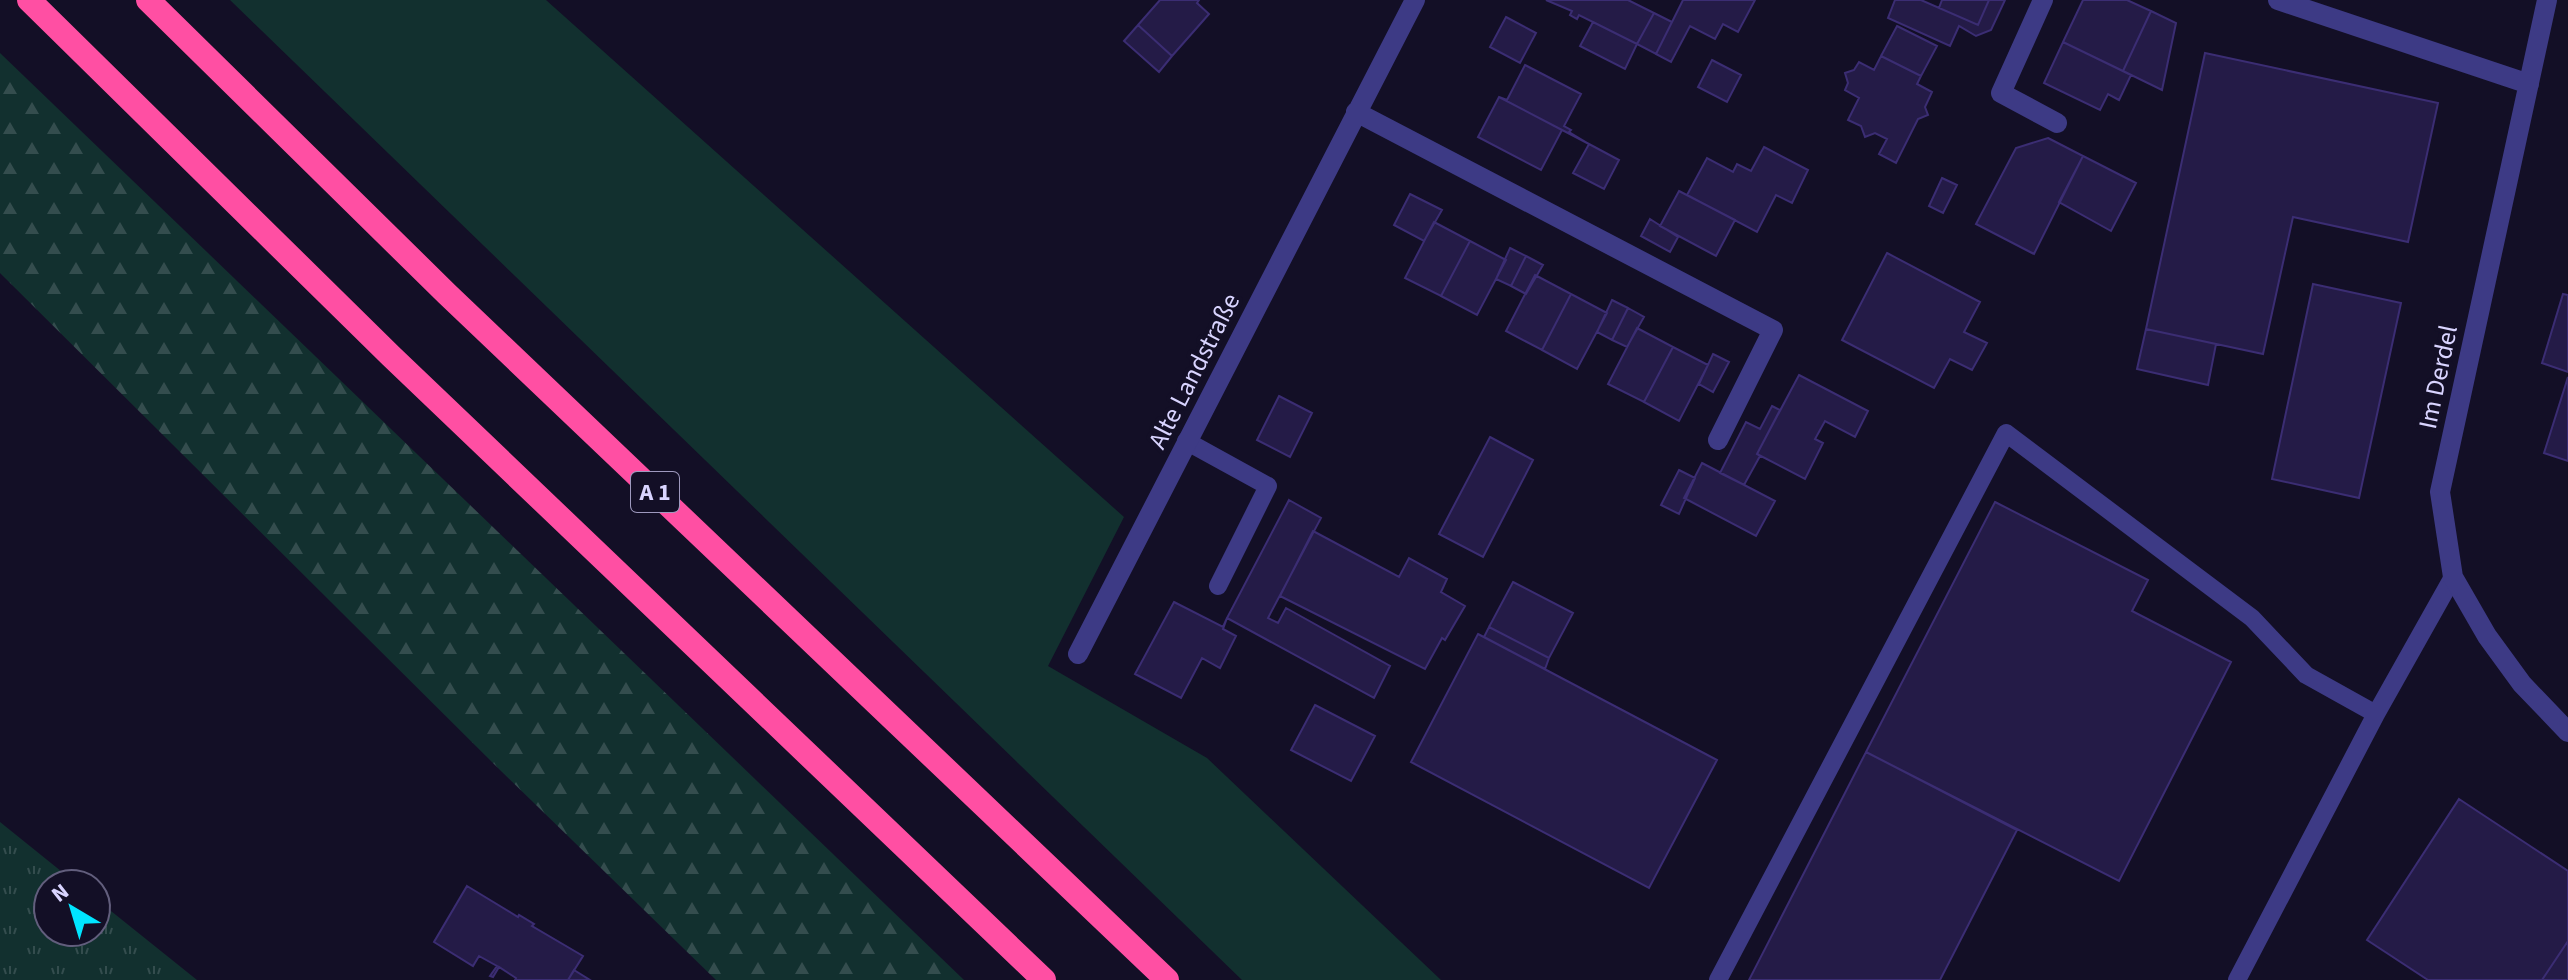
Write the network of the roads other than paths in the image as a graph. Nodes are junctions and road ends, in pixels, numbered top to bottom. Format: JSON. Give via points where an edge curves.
{"nodes":[{"id":1,"x":29,"y":0,"type":"edge"},
{"id":2,"x":148,"y":0,"type":"edge"},
{"id":3,"x":1415,"y":0,"type":"edge"},
{"id":4,"x":2043,"y":0,"type":"edge"},
{"id":5,"x":2278,"y":0,"type":"edge"},
{"id":6,"x":2547,"y":0,"type":"edge"},
{"id":7,"x":2529,"y":84,"type":"junction"},
{"id":8,"x":1356,"y":112,"type":"junction"},
{"id":9,"x":2057,"y":123,"type":"dead end"},
{"id":10,"x":1718,"y":440,"type":"dead end"},
{"id":11,"x":1186,"y":441,"type":"junction"},
{"id":12,"x":2453,"y":577,"type":"junction"},
{"id":13,"x":1218,"y":586,"type":"dead end"},
{"id":14,"x":1078,"y":654,"type":"dead end"},
{"id":15,"x":2376,"y":714,"type":"junction"},
{"id":16,"x":2568,"y":732,"type":"edge"},
{"id":17,"x":2240,"y":979,"type":"edge"},
{"id":18,"x":1044,"y":980,"type":"edge"},
{"id":19,"x":1167,"y":980,"type":"edge"},
{"id":20,"x":1718,"y":980,"type":"edge"}],
"edges":[{"from":1,"to":18,"type":"highway","via":[[391,356]]},
{"from":2,"to":19,"type":"highway","number":"A 1","via":[[458,305]]},
{"from":3,"to":8,"type":"street","name":"Alte Landstraße"},
{"from":4,"to":9,"type":"street","via":[[2001,93]]},
{"from":5,"to":7,"type":"street"},
{"from":6,"to":7,"type":"street","name":"Im Derdel"},
{"from":7,"to":12,"type":"street","name":"Im Derdel","via":[[2440,492]]},
{"from":8,"to":10,"type":"street","via":[[1773,330]]},
{"from":8,"to":11,"type":"street","name":"Alte Landstraße"},
{"from":11,"to":13,"type":"lane","via":[[1268,486]]},
{"from":11,"to":14,"type":"street","name":"Alte Landstraße"},
{"from":12,"to":15,"type":"lane"},
{"from":12,"to":16,"type":"street","name":"Im Derdel","via":[[2522,684]]},
{"from":15,"to":17,"type":"lane"},
{"from":15,"to":20,"type":"lane","via":[[2306,675],[2252,618],[2006,433]]}]}
